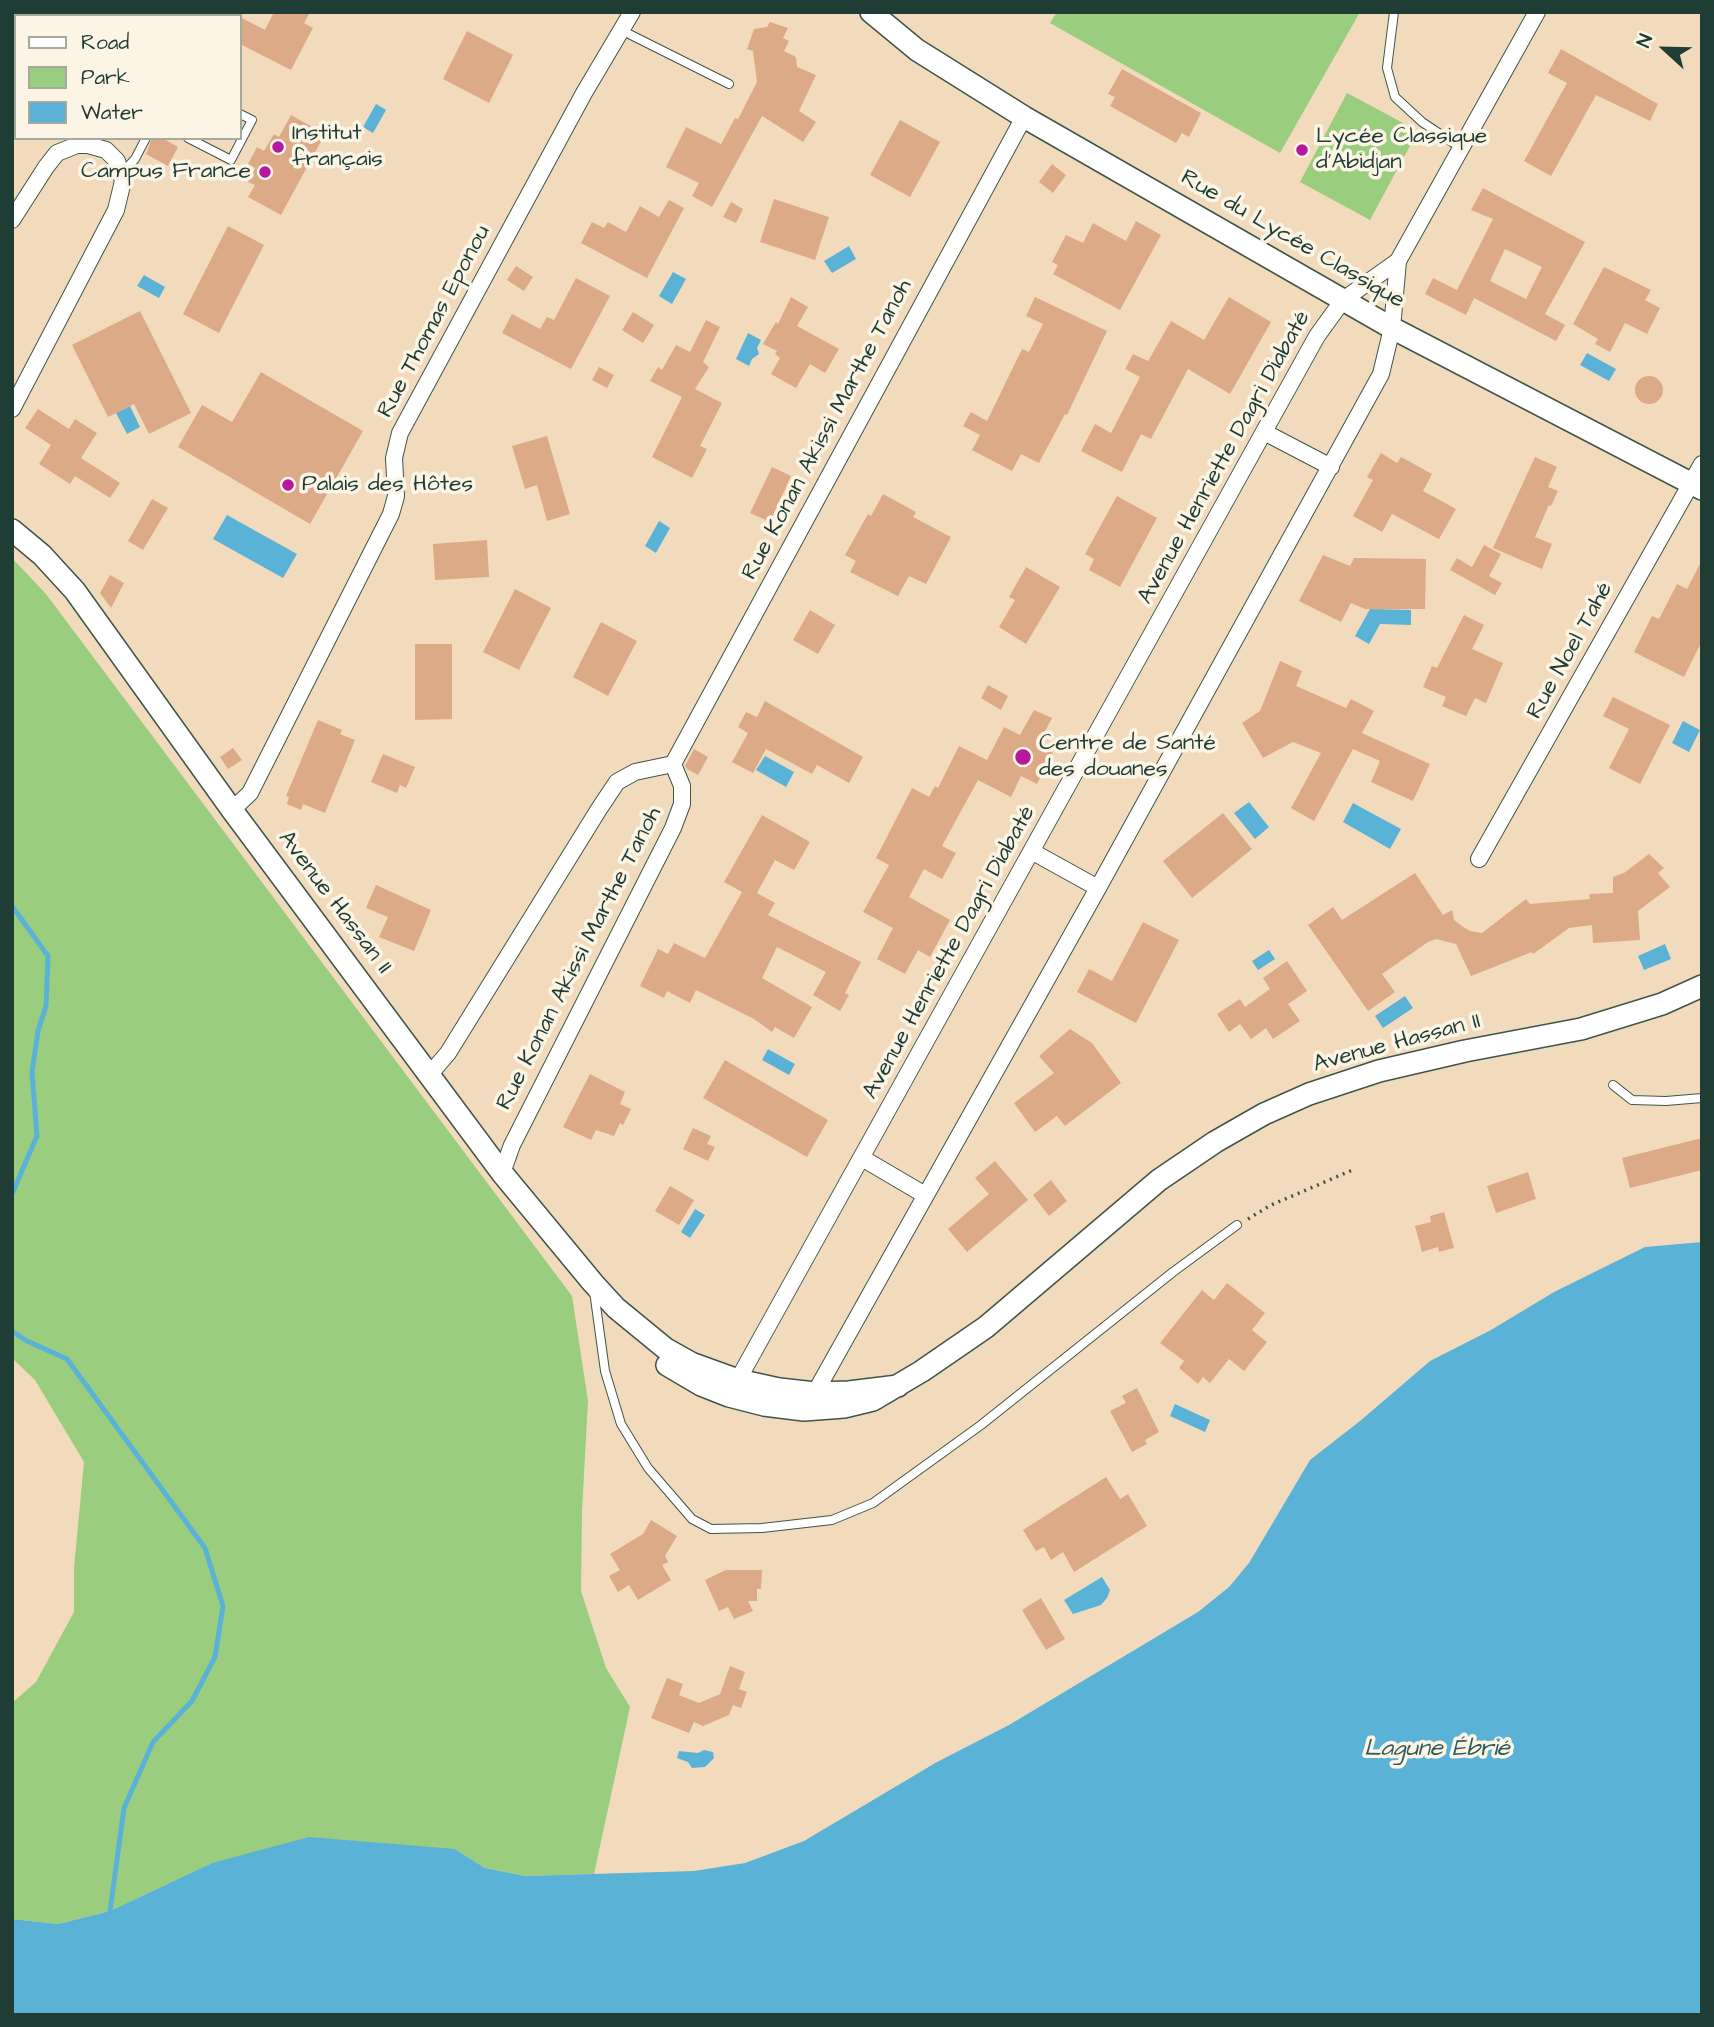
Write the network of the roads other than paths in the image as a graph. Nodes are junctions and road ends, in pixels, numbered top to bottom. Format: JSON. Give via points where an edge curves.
{"nodes":[{"id":1,"x":632,"y":12,"type":"edge"},
{"id":2,"x":871,"y":12,"type":"edge"},
{"id":3,"x":1394,"y":12,"type":"edge"},
{"id":4,"x":1537,"y":12,"type":"edge"},
{"id":5,"x":621,"y":30,"type":"junction"},
{"id":6,"x":729,"y":84,"type":"dead end"},
{"id":7,"x":242,"y":115,"type":"edge"},
{"id":8,"x":1024,"y":117,"type":"junction"},
{"id":9,"x":242,"y":139,"type":"edge"},
{"id":10,"x":145,"y":140,"type":"edge"},
{"id":11,"x":192,"y":140,"type":"edge"},
{"id":12,"x":242,"y":140,"type":"edge"},
{"id":13,"x":109,"y":144,"type":"edge"},
{"id":14,"x":1461,"y":148,"type":"junction"},
{"id":15,"x":121,"y":173,"type":"junction"},
{"id":16,"x":12,"y":220,"type":"edge"},
{"id":17,"x":1398,"y":261,"type":"junction"},
{"id":18,"x":1343,"y":300,"type":"junction"},
{"id":19,"x":1392,"y":328,"type":"junction"},
{"id":20,"x":12,"y":409,"type":"edge"},
{"id":21,"x":1264,"y":432,"type":"junction"},
{"id":22,"x":1702,"y":464,"type":"edge"},
{"id":23,"x":1331,"y":467,"type":"junction"},
{"id":24,"x":1696,"y":486,"type":"edge"},
{"id":25,"x":12,"y":530,"type":"edge"},
{"id":26,"x":673,"y":764,"type":"junction"},
{"id":27,"x":232,"y":810,"type":"junction"},
{"id":28,"x":1033,"y":852,"type":"junction"},
{"id":29,"x":1479,"y":859,"type":"dead end"},
{"id":30,"x":1098,"y":888,"type":"junction"},
{"id":31,"x":1702,"y":986,"type":"edge"},
{"id":32,"x":430,"y":1074,"type":"junction"},
{"id":33,"x":1613,"y":1085,"type":"dead end"},
{"id":34,"x":1702,"y":1098,"type":"edge"},
{"id":35,"x":862,"y":1158,"type":"junction"},
{"id":36,"x":502,"y":1173,"type":"junction"},
{"id":37,"x":925,"y":1195,"type":"junction"},
{"id":38,"x":1237,"y":1225,"type":"road end"},
{"id":39,"x":593,"y":1283,"type":"junction"},
{"id":40,"x":734,"y":1388,"type":"junction"},
{"id":41,"x":809,"y":1401,"type":"junction"}],
"edges":[{"from":1,"to":5,"type":"street","name":"Rue Thomas Eponou"},
{"from":2,"to":8,"type":"street","name":"Rue du Lycée Classique","via":[[917,50]]},
{"from":3,"to":14,"type":"lane","via":[[1387,68],[1395,97]]},
{"from":4,"to":14,"type":"street","name":"Avenue Henriette Dagri Diabaté"},
{"from":5,"to":6,"type":"lane"},
{"from":5,"to":27,"type":"street","name":"Rue Thomas Eponou","via":[[400,433],[391,514],[250,793]]},
{"from":7,"to":9,"type":"lane","via":[[252,120]]},
{"from":8,"to":18,"type":"street","name":"Rue du Lycée Classique"},
{"from":8,"to":26,"type":"street","name":"Rue Konan Akissi Marthe Tanoh"},
{"from":10,"to":15,"type":"lane"},
{"from":11,"to":12,"type":"lane","via":[[231,160]]},
{"from":13,"to":15,"type":"street"},
{"from":13,"to":16,"type":"street","via":[[78,145],[58,153]]},
{"from":14,"to":17,"type":"street","name":"Avenue Henriette Dagri Diabaté"},
{"from":15,"to":20,"type":"street","via":[[116,210]]},
{"from":17,"to":18,"type":"street","name":"Avenue Henriette Dagri Diabaté"},
{"from":17,"to":19,"type":"street","name":"Avenue Henriette Dagri Diabaté"},
{"from":18,"to":19,"type":"street","name":"Rue du Lycée Classique"},
{"from":18,"to":21,"type":"street","name":"Avenue Henriette Dagri Diabaté","via":[[1317,336]]},
{"from":19,"to":23,"type":"street","name":"Avenue Henriette Dagri Diabaté","via":[[1381,374]]},
{"from":19,"to":24,"type":"street","name":"Rue du Lycée Classique"},
{"from":21,"to":23,"type":"street"},
{"from":21,"to":28,"type":"street","name":"Avenue Henriette Dagri Diabaté"},
{"from":22,"to":24,"type":"street","name":"Rue Noel Tahé"},
{"from":23,"to":30,"type":"street","name":"Avenue Henriette Dagri Diabaté"},
{"from":24,"to":29,"type":"street","name":"Rue Noel Tahé"},
{"from":25,"to":27,"type":"street","name":"Avenue Hassan II","via":[[75,591]]},
{"from":26,"to":32,"type":"street","name":"Rue Konan Akissi Marthe Tanoh","via":[[635,772],[617,782],[448,1053]]},
{"from":26,"to":36,"type":"street","name":"Rue Konan Akissi Marthe Tanoh","via":[[682,786],[682,804],[673,828]]},
{"from":27,"to":32,"type":"street","name":"Avenue Hassan II"},
{"from":28,"to":30,"type":"street"},
{"from":28,"to":35,"type":"street","name":"Avenue Henriette Dagri Diabaté"},
{"from":30,"to":37,"type":"street","name":"Avenue Henriette Dagri Diabaté"},
{"from":31,"to":41,"type":"street","name":"Avenue Hassan II","via":[[1662,1004],[1580,1029],[1378,1071],[1264,1114],[1159,1180],[986,1326],[898,1386]]},
{"from":32,"to":36,"type":"street","name":"Avenue Hassan II"},
{"from":33,"to":34,"type":"lane","via":[[1632,1100]]},
{"from":35,"to":37,"type":"street"},
{"from":35,"to":40,"type":"street","name":"Avenue Henriette Dagri Diabaté"},
{"from":36,"to":39,"type":"street","name":"Avenue Hassan II"},
{"from":37,"to":41,"type":"street","name":"Avenue Henriette Dagri Diabaté"},
{"from":38,"to":39,"type":"lane","via":[[981,1426],[873,1503],[832,1520],[762,1528],[710,1529],[692,1519],[648,1468],[621,1424],[605,1371]]},
{"from":39,"to":40,"type":"street","name":"Avenue Hassan II","via":[[644,1346],[669,1367],[701,1385]]},
{"from":40,"to":41,"type":"street","name":"Avenue Hassan II","via":[[764,1405]]}]}
